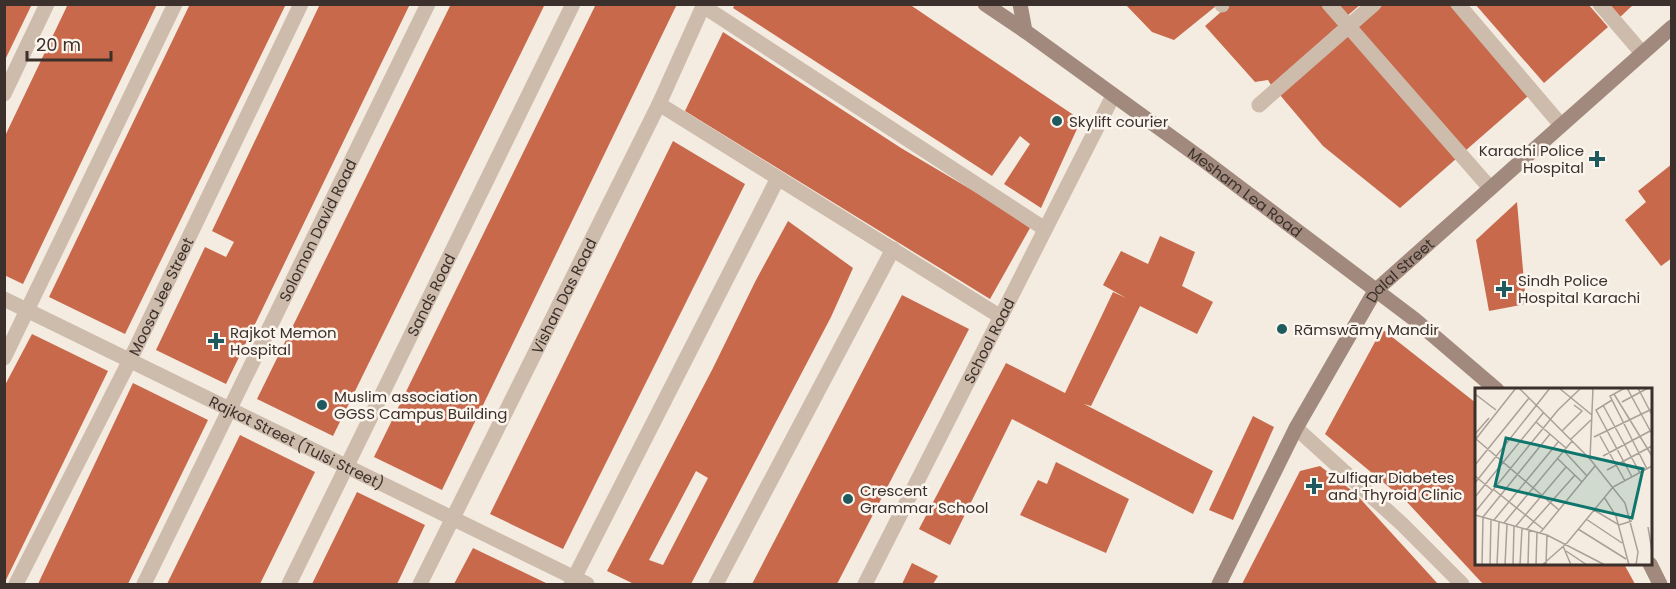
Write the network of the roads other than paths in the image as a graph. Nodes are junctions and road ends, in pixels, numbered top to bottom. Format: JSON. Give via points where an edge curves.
{"nodes":[{"id":1,"x":47,"y":4,"type":"edge"},
{"id":2,"x":175,"y":4,"type":"edge"},
{"id":3,"x":301,"y":4,"type":"edge"},
{"id":4,"x":428,"y":4,"type":"edge"},
{"id":5,"x":573,"y":4,"type":"edge"},
{"id":6,"x":985,"y":4,"type":"edge"},
{"id":7,"x":1020,"y":4,"type":"edge"},
{"id":8,"x":1329,"y":4,"type":"edge"},
{"id":9,"x":1374,"y":4,"type":"edge"},
{"id":10,"x":1458,"y":4,"type":"edge"},
{"id":11,"x":1600,"y":4,"type":"edge"},
{"id":12,"x":704,"y":5,"type":"edge"},
{"id":13,"x":1348,"y":27,"type":"junction"},
{"id":14,"x":1671,"y":27,"type":"edge"},
{"id":15,"x":1025,"y":31,"type":"junction"},
{"id":16,"x":1642,"y":53,"type":"junction"},
{"id":17,"x":4,"y":94,"type":"edge"},
{"id":18,"x":1113,"y":96,"type":"junction"},
{"id":19,"x":659,"y":104,"type":"junction"},
{"id":20,"x":1259,"y":105,"type":"dead end"},
{"id":21,"x":1561,"y":125,"type":"junction"},
{"id":22,"x":778,"y":178,"type":"junction"},
{"id":23,"x":1490,"y":188,"type":"junction"},
{"id":24,"x":1045,"y":229,"type":"junction"},
{"id":25,"x":893,"y":249,"type":"junction"},
{"id":26,"x":1375,"y":291,"type":"junction"},
{"id":27,"x":4,"y":299,"type":"edge"},
{"id":28,"x":28,"y":311,"type":"junction"},
{"id":29,"x":1001,"y":317,"type":"junction"},
{"id":30,"x":4,"y":358,"type":"edge"},
{"id":31,"x":130,"y":360,"type":"junction"},
{"id":32,"x":1495,"y":388,"type":"edge"},
{"id":33,"x":230,"y":410,"type":"junction"},
{"id":34,"x":1296,"y":428,"type":"junction"},
{"id":35,"x":347,"y":467,"type":"junction"},
{"id":36,"x":452,"y":518,"type":"junction"},
{"id":37,"x":1650,"y":565,"type":"edge"},
{"id":38,"x":578,"y":582,"type":"edge"},
{"id":39,"x":16,"y":585,"type":"edge"},
{"id":40,"x":144,"y":585,"type":"edge"},
{"id":41,"x":289,"y":585,"type":"edge"},
{"id":42,"x":420,"y":585,"type":"edge"},
{"id":43,"x":716,"y":585,"type":"edge"},
{"id":44,"x":865,"y":585,"type":"edge"},
{"id":45,"x":1219,"y":585,"type":"edge"},
{"id":46,"x":1462,"y":585,"type":"edge"},
{"id":47,"x":1660,"y":585,"type":"edge"}],
"edges":[{"from":1,"to":17,"type":"street"},
{"from":2,"to":28,"type":"street"},
{"from":3,"to":31,"type":"street","name":"Moosa Jee Street"},
{"from":4,"to":33,"type":"street","name":"Solomon David Road"},
{"from":5,"to":35,"type":"street","name":"Sands Road"},
{"from":6,"to":15,"type":"street","name":"Mesham Lea Road"},
{"from":7,"to":15,"type":"street"},
{"from":8,"to":13,"type":"street"},
{"from":9,"to":13,"type":"street"},
{"from":10,"to":21,"type":"street"},
{"from":11,"to":16,"type":"street"},
{"from":12,"to":19,"type":"street","name":"Vishan Das Road"},
{"from":12,"to":24,"type":"street"},
{"from":13,"to":20,"type":"street"},
{"from":13,"to":23,"type":"street"},
{"from":14,"to":16,"type":"street","name":"Dalal Street"},
{"from":15,"to":18,"type":"street","name":"Mesham Lea Road"},
{"from":16,"to":21,"type":"street","name":"Dalal Street"},
{"from":18,"to":24,"type":"street","name":"School Road"},
{"from":18,"to":26,"type":"street","name":"Mesham Lea Road"},
{"from":19,"to":22,"type":"street"},
{"from":19,"to":36,"type":"street","name":"Vishan Das Road"},
{"from":21,"to":23,"type":"street","name":"Dalal Street"},
{"from":22,"to":25,"type":"street"},
{"from":22,"to":38,"type":"street"},
{"from":23,"to":26,"type":"street","name":"Dalal Street"},
{"from":24,"to":29,"type":"street","name":"School Road"},
{"from":25,"to":29,"type":"street"},
{"from":25,"to":43,"type":"street"},
{"from":26,"to":32,"type":"street","name":"Mesham Lea Road"},
{"from":26,"to":34,"type":"street","name":"Dalal Street"},
{"from":27,"to":28,"type":"street","name":"Rajkot Street (Tulsi Street)"},
{"from":28,"to":30,"type":"street"},
{"from":28,"to":31,"type":"street","name":"Rajkot Street (Tulsi Street)"},
{"from":29,"to":44,"type":"street","name":"School Road"},
{"from":31,"to":33,"type":"street","name":"Rajkot Street (Tulsi Street)"},
{"from":31,"to":39,"type":"street","name":"Moosa Jee Street"},
{"from":33,"to":35,"type":"street","name":"Rajkot Street (Tulsi Street)"},
{"from":33,"to":40,"type":"street","name":"Solomon David Road"},
{"from":34,"to":45,"type":"street","name":"Dalal Street"},
{"from":34,"to":46,"type":"street","via":[[1402,524]]},
{"from":35,"to":36,"type":"street","name":"Rajkot Street (Tulsi Street)"},
{"from":35,"to":41,"type":"street","name":"Sands Road"},
{"from":36,"to":38,"type":"street","name":"Rajkot Street (Tulsi Street)"},
{"from":36,"to":42,"type":"street","name":"Vishan Das Road"},
{"from":37,"to":47,"type":"street"}]}
